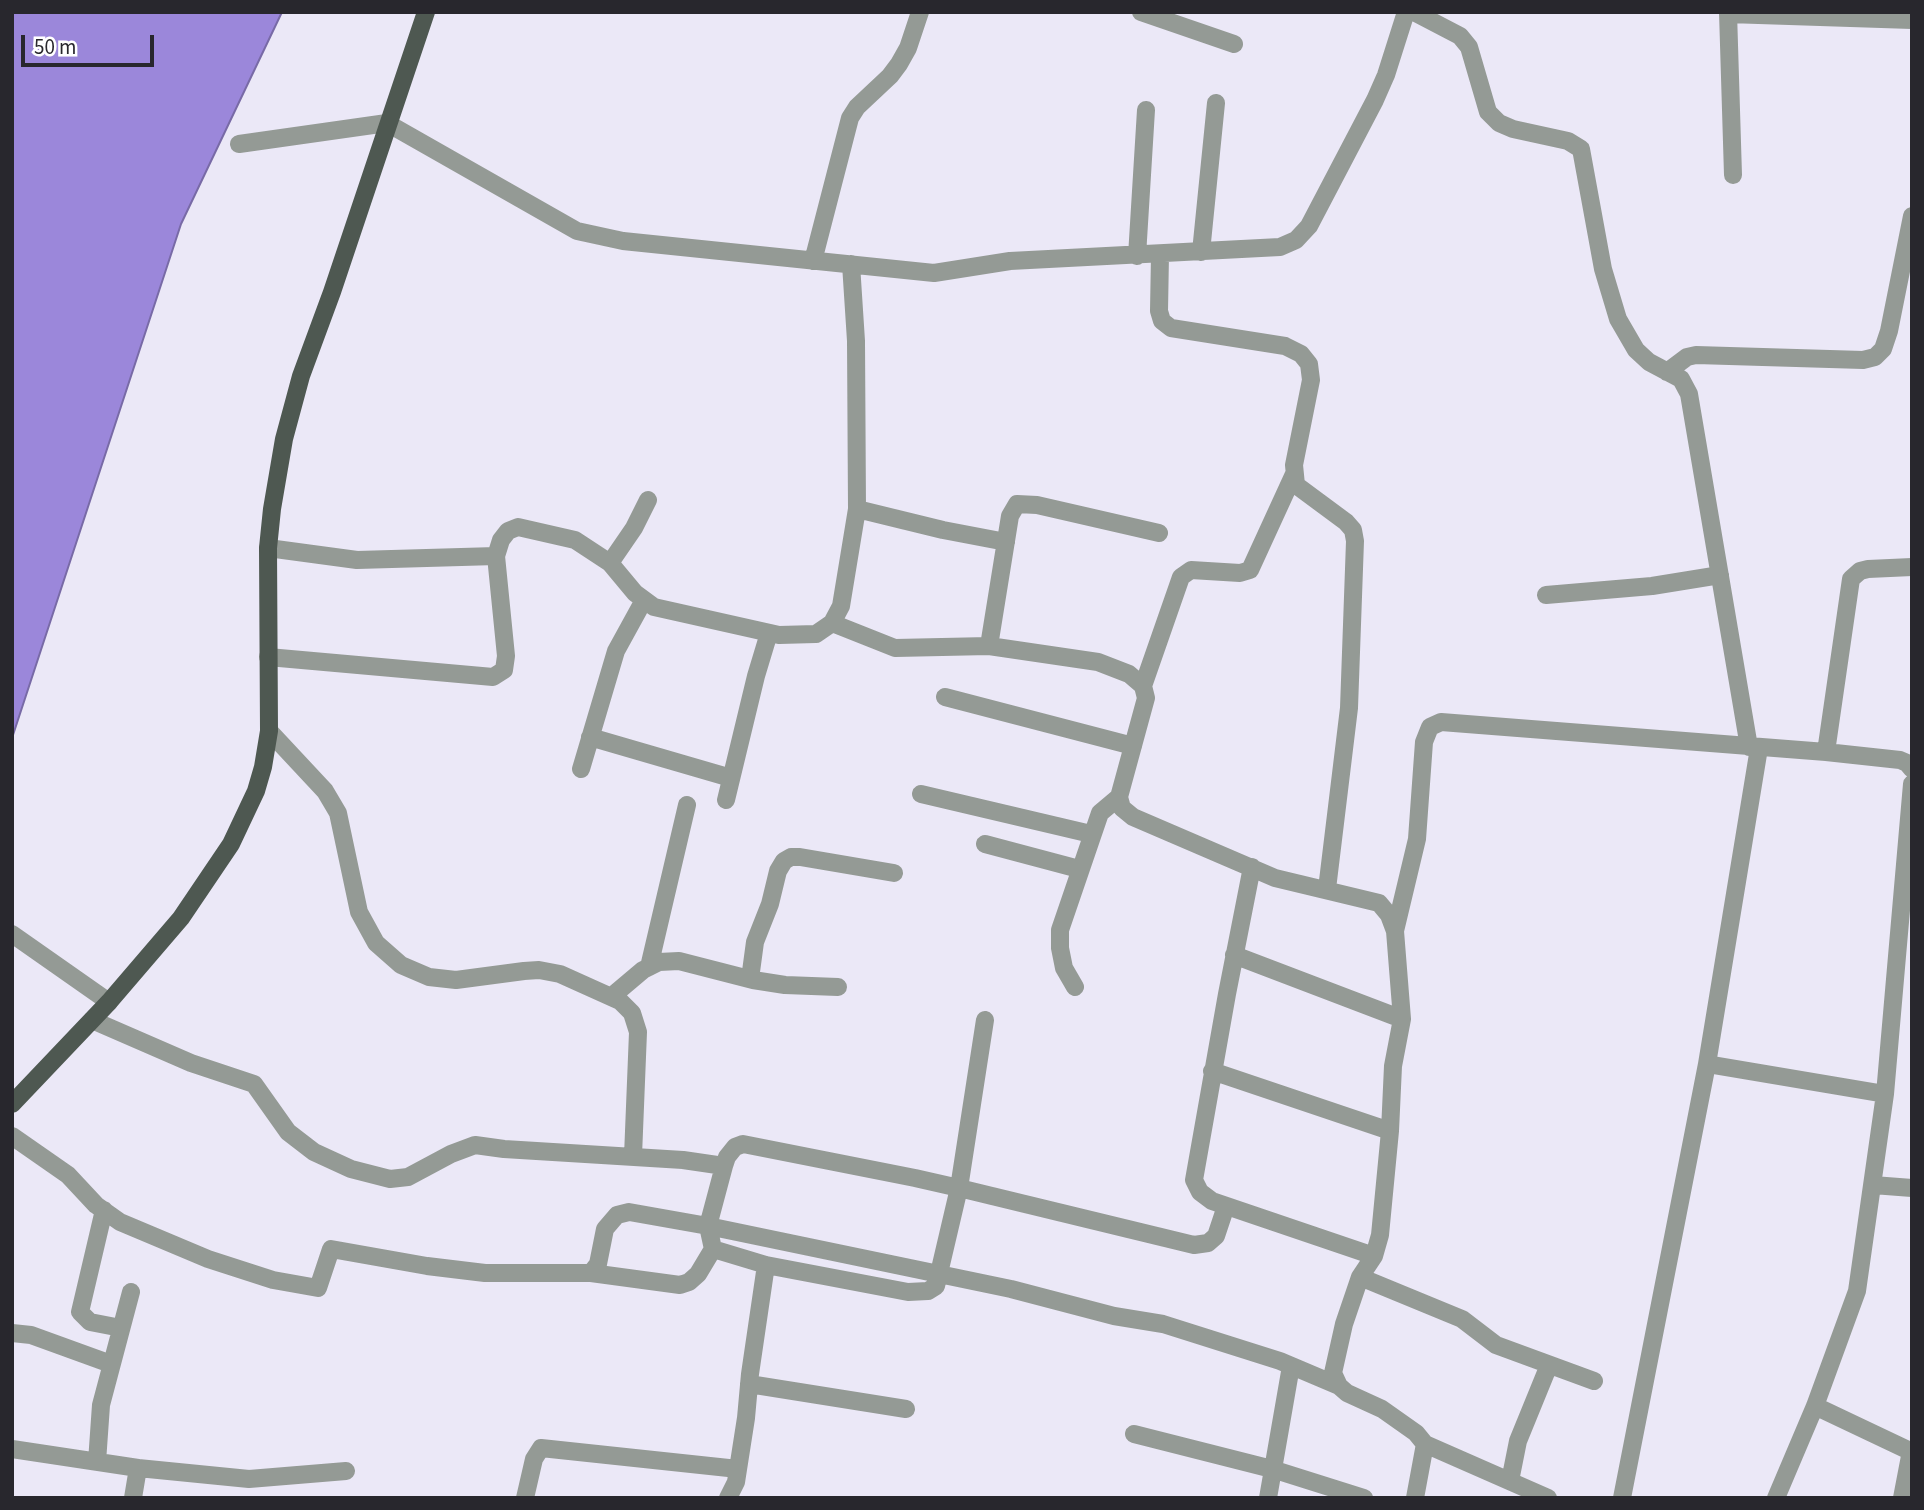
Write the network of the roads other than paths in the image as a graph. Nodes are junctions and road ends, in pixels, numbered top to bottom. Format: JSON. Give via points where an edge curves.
{"nodes":[{"id":1,"x":426,"y":12,"type":"edge"},
{"id":2,"x":920,"y":12,"type":"edge"},
{"id":3,"x":1140,"y":12,"type":"edge"},
{"id":4,"x":1406,"y":12,"type":"edge"},
{"id":5,"x":1414,"y":12,"type":"edge"},
{"id":6,"x":1728,"y":13,"type":"edge"},
{"id":7,"x":1912,"y":20,"type":"edge"},
{"id":8,"x":1234,"y":44,"type":"dead end"},
{"id":9,"x":1216,"y":103,"type":"dead end"},
{"id":10,"x":1146,"y":110,"type":"dead end"},
{"id":11,"x":387,"y":123,"type":"junction"},
{"id":12,"x":239,"y":144,"type":"dead end"},
{"id":13,"x":1733,"y":175,"type":"dead end"},
{"id":14,"x":1912,"y":216,"type":"edge"},
{"id":15,"x":1201,"y":252,"type":"junction"},
{"id":16,"x":1160,"y":255,"type":"junction"},
{"id":17,"x":1137,"y":256,"type":"junction"},
{"id":18,"x":813,"y":261,"type":"junction"},
{"id":19,"x":851,"y":264,"type":"junction"},
{"id":20,"x":1667,"y":372,"type":"junction"},
{"id":21,"x":1294,"y":474,"type":"junction"},
{"id":22,"x":648,"y":500,"type":"dead end"},
{"id":23,"x":857,"y":509,"type":"junction"},
{"id":24,"x":1160,"y":533,"type":"dead end"},
{"id":25,"x":1006,"y":542,"type":"junction"},
{"id":26,"x":268,"y":548,"type":"junction"},
{"id":27,"x":496,"y":556,"type":"junction"},
{"id":28,"x":610,"y":564,"type":"junction"},
{"id":29,"x":1912,"y":567,"type":"edge"},
{"id":30,"x":1720,"y":575,"type":"junction"},
{"id":31,"x":1546,"y":595,"type":"dead end"},
{"id":32,"x":644,"y":600,"type":"junction"},
{"id":33,"x":832,"y":623,"type":"junction"},
{"id":34,"x":769,"y":633,"type":"junction"},
{"id":35,"x":989,"y":646,"type":"junction"},
{"id":36,"x":268,"y":657,"type":"junction"},
{"id":37,"x":1143,"y":686,"type":"junction"},
{"id":38,"x":945,"y":697,"type":"dead end"},
{"id":39,"x":269,"y":731,"type":"junction"},
{"id":40,"x":590,"y":737,"type":"junction"},
{"id":41,"x":1133,"y":746,"type":"junction"},
{"id":42,"x":1754,"y":748,"type":"junction"},
{"id":43,"x":1826,"y":752,"type":"junction"},
{"id":44,"x":1908,"y":763,"type":"edge"},
{"id":45,"x":581,"y":769,"type":"dead end"},
{"id":46,"x":731,"y":778,"type":"junction"},
{"id":47,"x":1912,"y":784,"type":"edge"},
{"id":48,"x":921,"y":794,"type":"dead end"},
{"id":49,"x":1119,"y":797,"type":"junction"},
{"id":50,"x":726,"y":800,"type":"dead end"},
{"id":51,"x":687,"y":805,"type":"dead end"},
{"id":52,"x":1091,"y":834,"type":"junction"},
{"id":53,"x":985,"y":844,"type":"dead end"},
{"id":54,"x":1252,"y":867,"type":"junction"},
{"id":55,"x":1079,"y":869,"type":"junction"},
{"id":56,"x":894,"y":873,"type":"dead end"},
{"id":57,"x":1327,"y":889,"type":"junction"},
{"id":58,"x":1395,"y":931,"type":"junction"},
{"id":59,"x":12,"y":934,"type":"edge"},
{"id":60,"x":1234,"y":955,"type":"junction"},
{"id":61,"x":649,"y":967,"type":"junction"},
{"id":62,"x":750,"y":979,"type":"junction"},
{"id":63,"x":838,"y":987,"type":"dead end"},
{"id":64,"x":1075,"y":987,"type":"dead end"},
{"id":65,"x":611,"y":997,"type":"junction"},
{"id":66,"x":109,"y":1002,"type":"junction"},
{"id":67,"x":1402,"y":1019,"type":"junction"},
{"id":68,"x":92,"y":1020,"type":"junction"},
{"id":69,"x":985,"y":1020,"type":"dead end"},
{"id":70,"x":1707,"y":1064,"type":"junction"},
{"id":71,"x":1212,"y":1071,"type":"junction"},
{"id":72,"x":1885,"y":1094,"type":"junction"},
{"id":73,"x":12,"y":1104,"type":"edge"},
{"id":74,"x":1390,"y":1131,"type":"junction"},
{"id":75,"x":12,"y":1136,"type":"edge"},
{"id":76,"x":633,"y":1156,"type":"junction"},
{"id":77,"x":724,"y":1166,"type":"junction"},
{"id":78,"x":1873,"y":1185,"type":"junction"},
{"id":79,"x":959,"y":1188,"type":"junction"},
{"id":80,"x":1912,"y":1188,"type":"edge"},
{"id":81,"x":1226,"y":1206,"type":"junction"},
{"id":82,"x":104,"y":1210,"type":"junction"},
{"id":83,"x":708,"y":1226,"type":"junction"},
{"id":84,"x":713,"y":1249,"type":"junction"},
{"id":85,"x":1374,"y":1256,"type":"junction"},
{"id":86,"x":766,"y":1265,"type":"junction"},
{"id":87,"x":592,"y":1273,"type":"junction"},
{"id":88,"x":940,"y":1274,"type":"junction"},
{"id":89,"x":1360,"y":1277,"type":"junction"},
{"id":90,"x":131,"y":1292,"type":"dead end"},
{"id":91,"x":121,"y":1328,"type":"junction"},
{"id":92,"x":12,"y":1333,"type":"edge"},
{"id":93,"x":111,"y":1364,"type":"junction"},
{"id":94,"x":1549,"y":1365,"type":"junction"},
{"id":95,"x":1291,"y":1366,"type":"junction"},
{"id":96,"x":1594,"y":1381,"type":"dead end"},
{"id":97,"x":749,"y":1384,"type":"junction"},
{"id":98,"x":1339,"y":1386,"type":"junction"},
{"id":99,"x":1815,"y":1406,"type":"junction"},
{"id":100,"x":906,"y":1409,"type":"dead end"},
{"id":101,"x":1134,"y":1434,"type":"dead end"},
{"id":102,"x":1425,"y":1444,"type":"junction"},
{"id":103,"x":12,"y":1449,"type":"edge"},
{"id":104,"x":1911,"y":1451,"type":"edge"},
{"id":105,"x":97,"y":1462,"type":"junction"},
{"id":106,"x":138,"y":1468,"type":"junction"},
{"id":107,"x":738,"y":1469,"type":"junction"},
{"id":108,"x":1272,"y":1469,"type":"junction"},
{"id":109,"x":346,"y":1471,"type":"dead end"},
{"id":110,"x":250,"y":1479,"type":"junction"},
{"id":111,"x":1510,"y":1480,"type":"junction"},
{"id":112,"x":133,"y":1498,"type":"edge"},
{"id":113,"x":247,"y":1498,"type":"edge"},
{"id":114,"x":525,"y":1498,"type":"edge"},
{"id":115,"x":727,"y":1498,"type":"edge"},
{"id":116,"x":1268,"y":1498,"type":"edge"},
{"id":117,"x":1364,"y":1498,"type":"edge"},
{"id":118,"x":1415,"y":1498,"type":"edge"},
{"id":119,"x":1548,"y":1498,"type":"edge"},
{"id":120,"x":1622,"y":1498,"type":"edge"},
{"id":121,"x":1776,"y":1498,"type":"edge"},
{"id":122,"x":1902,"y":1498,"type":"edge"}],
"edges":[{"from":1,"to":11,"type":"main road"},
{"from":2,"to":18,"type":"street","via":[[899,64],[850,118]]},
{"from":3,"to":8,"type":"street"},
{"from":4,"to":15,"type":"street","via":[[1375,100],[1309,226],[1296,240],[1280,247]]},
{"from":5,"to":20,"type":"street","via":[[1460,36],[1469,47],[1488,112],[1499,123],[1569,141],[1581,149],[1618,318],[1636,350]]},
{"from":6,"to":7,"type":"street"},
{"from":6,"to":13,"type":"street"},
{"from":9,"to":15,"type":"street"},
{"from":10,"to":17,"type":"street"},
{"from":11,"to":12,"type":"street"},
{"from":11,"to":18,"type":"street","via":[[576,231],[623,241]]},
{"from":11,"to":26,"type":"main road","via":[[300,376],[279,461]]},
{"from":14,"to":20,"type":"street","via":[[1889,331],[1875,357],[1696,355]]},
{"from":15,"to":16,"type":"street"},
{"from":16,"to":17,"type":"street"},
{"from":16,"to":21,"type":"street","via":[[1160,311],[1171,328],[1285,346],[1309,364],[1311,380]]},
{"from":17,"to":19,"type":"street","via":[[1010,261],[934,273]]},
{"from":18,"to":19,"type":"street"},
{"from":19,"to":23,"type":"street"},
{"from":20,"to":30,"type":"street","via":[[1684,383],[1689,394]]},
{"from":21,"to":37,"type":"street","via":[[1250,570],[1192,570],[1181,577]]},
{"from":21,"to":57,"type":"street","via":[[1296,485],[1346,522],[1355,541],[1349,708]]},
{"from":22,"to":28,"type":"street"},
{"from":23,"to":25,"type":"street"},
{"from":23,"to":33,"type":"street","via":[[841,606]]},
{"from":24,"to":25,"type":"street","via":[[1017,504]]},
{"from":25,"to":35,"type":"street"},
{"from":26,"to":27,"type":"street","via":[[357,560]]},
{"from":26,"to":36,"type":"main road"},
{"from":27,"to":28,"type":"street","via":[[501,540],[518,527],[575,540]]},
{"from":27,"to":36,"type":"street","via":[[506,656],[503,670],[494,677]]},
{"from":28,"to":32,"type":"street"},
{"from":29,"to":43,"type":"street","via":[[1860,570],[1851,579]]},
{"from":30,"to":31,"type":"street"},
{"from":30,"to":42,"type":"street"},
{"from":32,"to":34,"type":"street","via":[[680,614]]},
{"from":32,"to":40,"type":"street","via":[[616,651]]},
{"from":33,"to":34,"type":"street","via":[[816,634]]},
{"from":33,"to":35,"type":"street","via":[[895,648]]},
{"from":34,"to":46,"type":"street"},
{"from":35,"to":37,"type":"street","via":[[1098,662],[1129,674]]},
{"from":36,"to":39,"type":"main road"},
{"from":37,"to":41,"type":"street","via":[[1146,698]]},
{"from":38,"to":41,"type":"street"},
{"from":39,"to":65,"type":"street","via":[[325,791],[338,813],[359,912],[376,943],[401,965],[429,977],[456,980],[538,970],[560,974]]},
{"from":39,"to":66,"type":"main road","via":[[256,791],[231,844],[181,918]]},
{"from":40,"to":45,"type":"street"},
{"from":40,"to":46,"type":"street"},
{"from":41,"to":49,"type":"street"},
{"from":42,"to":43,"type":"street"},
{"from":42,"to":58,"type":"street","via":[[1441,722],[1430,727],[1424,742],[1417,839]]},
{"from":42,"to":70,"type":"street"},
{"from":43,"to":44,"type":"street"},
{"from":46,"to":50,"type":"street"},
{"from":47,"to":72,"type":"street"},
{"from":48,"to":52,"type":"street"},
{"from":49,"to":52,"type":"street","via":[[1100,813]]},
{"from":49,"to":54,"type":"street","via":[[1122,808],[1133,817]]},
{"from":51,"to":61,"type":"street"},
{"from":52,"to":55,"type":"street"},
{"from":53,"to":55,"type":"street"},
{"from":54,"to":57,"type":"street","via":[[1302,886]]},
{"from":54,"to":60,"type":"street"},
{"from":55,"to":64,"type":"street","via":[[1060,930],[1065,968]]},
{"from":56,"to":62,"type":"street","via":[[800,857],[784,861],[755,942]]},
{"from":57,"to":58,"type":"street","via":[[1379,903]]},
{"from":58,"to":67,"type":"street"},
{"from":59,"to":66,"type":"street"},
{"from":60,"to":67,"type":"street"},
{"from":60,"to":71,"type":"street"},
{"from":61,"to":62,"type":"street","via":[[679,961]]},
{"from":61,"to":65,"type":"street"},
{"from":62,"to":63,"type":"street"},
{"from":65,"to":76,"type":"street","via":[[632,1013],[638,1032]]},
{"from":66,"to":68,"type":"main road"},
{"from":67,"to":74,"type":"street","via":[[1393,1066]]},
{"from":68,"to":73,"type":"main road"},
{"from":68,"to":76,"type":"street","via":[[191,1063],[254,1084],[288,1132],[314,1152],[351,1169],[390,1179],[408,1177],[475,1145]]},
{"from":69,"to":79,"type":"street"},
{"from":70,"to":72,"type":"street"},
{"from":70,"to":120,"type":"street"},
{"from":71,"to":74,"type":"street"},
{"from":71,"to":81,"type":"street","via":[[1194,1180],[1200,1192]]},
{"from":72,"to":78,"type":"street"},
{"from":74,"to":85,"type":"street"},
{"from":75,"to":82,"type":"street","via":[[68,1175]]},
{"from":76,"to":77,"type":"street"},
{"from":77,"to":79,"type":"street","via":[[735,1147],[743,1144]]},
{"from":77,"to":83,"type":"street"},
{"from":78,"to":80,"type":"street"},
{"from":78,"to":99,"type":"street","via":[[1857,1291]]},
{"from":79,"to":81,"type":"street","via":[[1194,1245],[1216,1236]]},
{"from":79,"to":88,"type":"street"},
{"from":81,"to":85,"type":"street"},
{"from":82,"to":87,"type":"street","via":[[120,1222],[208,1259],[272,1280],[318,1288],[331,1249],[485,1273]]},
{"from":82,"to":91,"type":"street","via":[[80,1312],[90,1322]]},
{"from":83,"to":84,"type":"street"},
{"from":83,"to":87,"type":"street","via":[[629,1212],[617,1215],[605,1229]]},
{"from":83,"to":88,"type":"street"},
{"from":84,"to":86,"type":"street"},
{"from":84,"to":87,"type":"street","via":[[698,1274],[680,1285]]},
{"from":85,"to":89,"type":"street"},
{"from":86,"to":88,"type":"street","via":[[908,1292],[928,1291],[936,1286]]},
{"from":86,"to":97,"type":"street"},
{"from":88,"to":95,"type":"street","via":[[1163,1324]]},
{"from":89,"to":94,"type":"street","via":[[1462,1319],[1496,1345]]},
{"from":89,"to":98,"type":"street","via":[[1333,1373]]},
{"from":90,"to":91,"type":"street"},
{"from":91,"to":93,"type":"street"},
{"from":92,"to":93,"type":"street","via":[[31,1335]]},
{"from":93,"to":105,"type":"street","via":[[101,1405]]},
{"from":94,"to":96,"type":"street"},
{"from":94,"to":111,"type":"street","via":[[1518,1441]]},
{"from":95,"to":98,"type":"street"},
{"from":95,"to":108,"type":"street"},
{"from":97,"to":100,"type":"street"},
{"from":97,"to":107,"type":"street"},
{"from":98,"to":102,"type":"street","via":[[1394,1417]]},
{"from":99,"to":104,"type":"street"},
{"from":99,"to":121,"type":"street"},
{"from":101,"to":108,"type":"street"},
{"from":102,"to":111,"type":"street"},
{"from":102,"to":118,"type":"street"},
{"from":103,"to":105,"type":"street"},
{"from":104,"to":122,"type":"street"},
{"from":105,"to":106,"type":"street"},
{"from":106,"to":110,"type":"street"},
{"from":106,"to":112,"type":"street"},
{"from":107,"to":114,"type":"street","via":[[541,1448]]},
{"from":107,"to":115,"type":"street"},
{"from":108,"to":116,"type":"street"},
{"from":108,"to":117,"type":"street"},
{"from":109,"to":110,"type":"street"},
{"from":110,"to":113,"type":"street"},
{"from":111,"to":119,"type":"street"}]}
